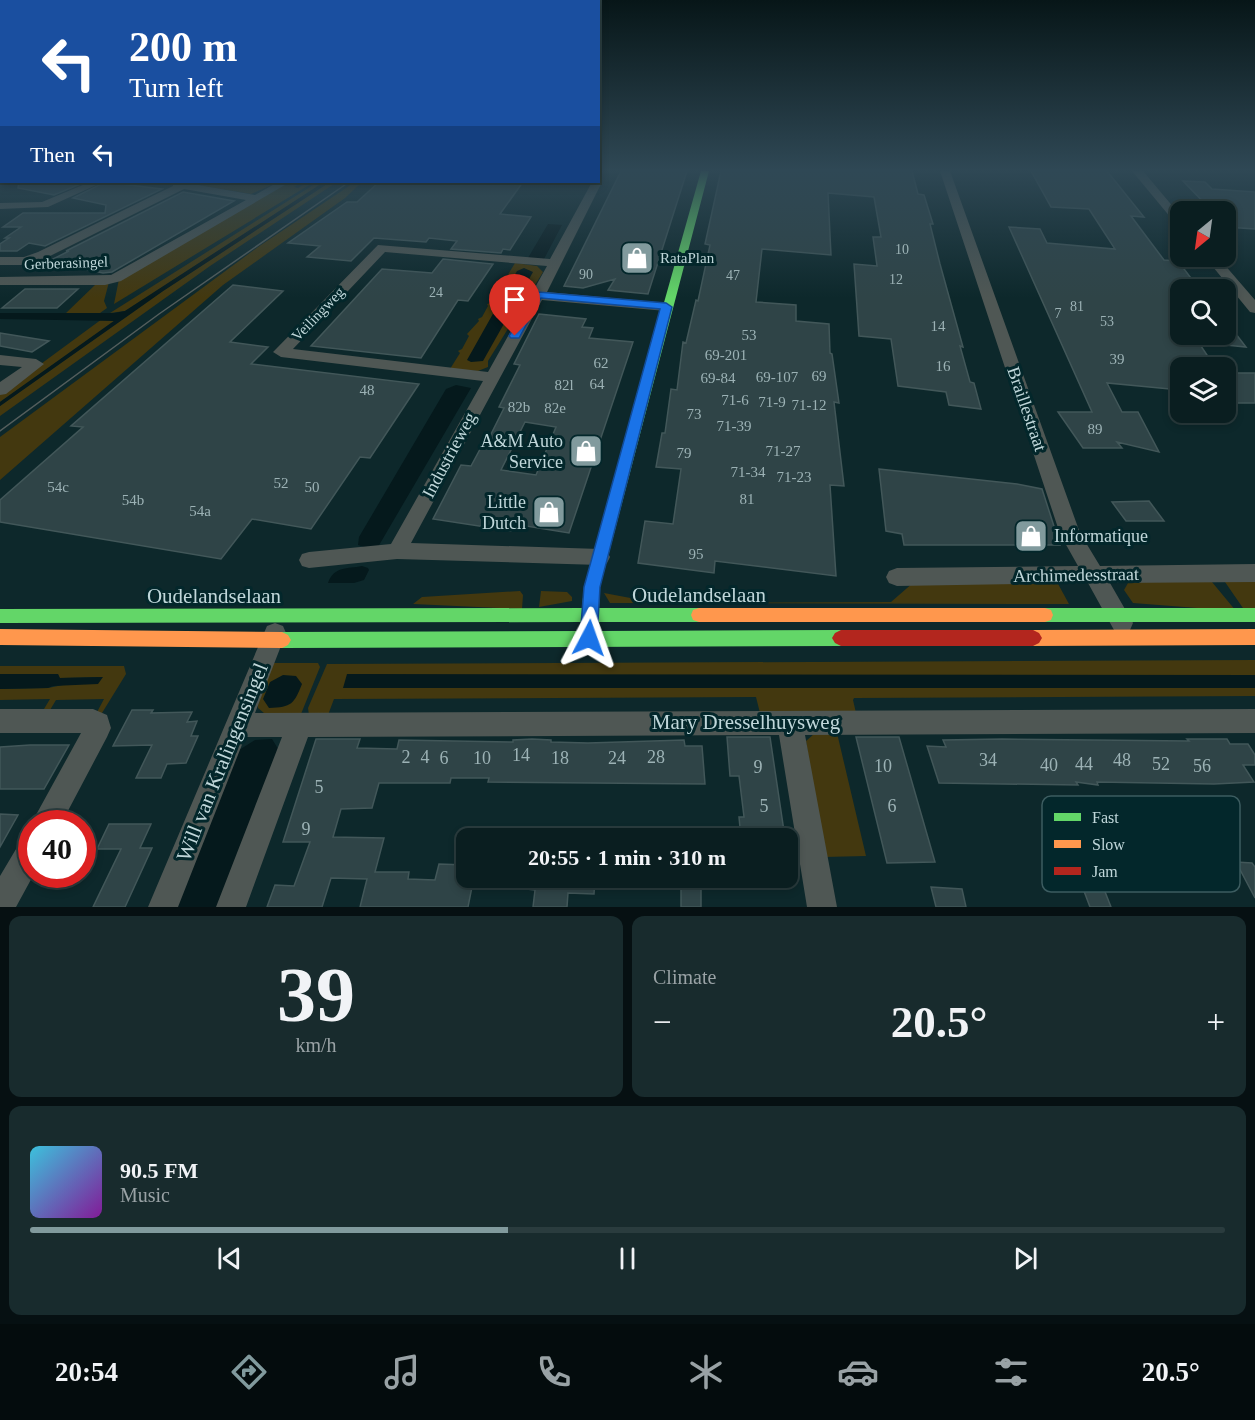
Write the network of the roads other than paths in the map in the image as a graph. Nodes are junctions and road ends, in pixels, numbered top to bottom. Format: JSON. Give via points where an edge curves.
{"nodes":[{"id":1,"x":125,"y":213,"type":"edge"},
{"id":2,"x":229,"y":213,"type":"edge"},
{"id":3,"x":580,"y":213,"type":"edge"},
{"id":4,"x":693,"y":213,"type":"edge"},
{"id":5,"x":960,"y":213,"type":"edge"},
{"id":6,"x":0,"y":261,"type":"edge"},
{"id":7,"x":15,"y":261,"type":"junction"},
{"id":8,"x":553,"y":263,"type":"junction"},
{"id":9,"x":1219,"y":267,"type":"edge"},
{"id":10,"x":0,"y":273,"type":"edge"},
{"id":11,"x":0,"y":281,"type":"edge"},
{"id":12,"x":538,"y":295,"type":"junction"},
{"id":13,"x":666,"y":307,"type":"junction"},
{"id":14,"x":1255,"y":309,"type":"edge"},
{"id":15,"x":0,"y":360,"type":"edge"},
{"id":16,"x":491,"y":377,"type":"junction"},
{"id":17,"x":0,"y":390,"type":"edge"},
{"id":18,"x":397,"y":551,"type":"junction"},
{"id":19,"x":600,"y":557,"type":"junction"},
{"id":20,"x":309,"y":560,"type":"dead end"},
{"id":21,"x":1255,"y":573,"type":"edge"},
{"id":22,"x":1093,"y":575,"type":"junction"},
{"id":23,"x":897,"y":576,"type":"dead end"},
{"id":24,"x":1255,"y":615,"type":"edge"},
{"id":25,"x":0,"y":616,"type":"edge"},
{"id":26,"x":590,"y":616,"type":"junction"},
{"id":27,"x":1118,"y":616,"type":"junction"},
{"id":28,"x":281,"y":617,"type":"junction"},
{"id":29,"x":0,"y":637,"type":"edge"},
{"id":30,"x":1131,"y":637,"type":"junction"},
{"id":31,"x":1255,"y":637,"type":"edge"},
{"id":32,"x":589,"y":638,"type":"junction"},
{"id":33,"x":272,"y":639,"type":"junction"},
{"id":34,"x":1255,"y":721,"type":"edge"},
{"id":35,"x":0,"y":722,"type":"edge"},
{"id":36,"x":790,"y":723,"type":"junction"},
{"id":37,"x":300,"y":724,"type":"junction"},
{"id":38,"x":237,"y":725,"type":"junction"},
{"id":39,"x":53,"y":810,"type":"edge"},
{"id":40,"x":18,"y":874,"type":"edge"},
{"id":41,"x":0,"y":906,"type":"edge"},
{"id":42,"x":163,"y":907,"type":"edge"},
{"id":43,"x":231,"y":907,"type":"edge"},
{"id":44,"x":822,"y":907,"type":"edge"}],
"edges":[{"from":1,"to":7,"type":"street","via":[[42,255]]},
{"from":2,"to":11,"type":"street","name":"Gerberasingel","via":[[116,278]]},
{"from":3,"to":8,"type":"street","name":"Industrieweg"},
{"from":4,"to":13,"type":"main road"},
{"from":5,"to":22,"type":"street","name":"Braillestraat","via":[[1070,534]]},
{"from":6,"to":7,"type":"street"},
{"from":7,"to":10,"type":"street"},
{"from":8,"to":12,"type":"street","name":"Industrieweg"},
{"from":8,"to":16,"type":"street","name":"Veilingweg","via":[[382,248],[281,352]]},
{"from":9,"to":14,"type":"street"},
{"from":12,"to":13,"type":"street"},
{"from":12,"to":16,"type":"street","name":"Industrieweg"},
{"from":13,"to":19,"type":"main road"},
{"from":15,"to":17,"type":"street","via":[[36,364]]},
{"from":16,"to":18,"type":"street","name":"Industrieweg"},
{"from":18,"to":19,"type":"street"},
{"from":18,"to":20,"type":"street"},
{"from":19,"to":26,"type":"main road"},
{"from":21,"to":22,"type":"street","name":"Archimedesstraat"},
{"from":22,"to":23,"type":"street","name":"Archimedesstraat"},
{"from":22,"to":27,"type":"street","name":"Braillestraat"},
{"from":24,"to":27,"type":"main road","name":"Oudelandselaan"},
{"from":25,"to":28,"type":"main road","name":"Oudelandselaan"},
{"from":26,"to":27,"type":"main road","name":"Oudelandselaan"},
{"from":26,"to":28,"type":"main road","name":"Oudelandselaan"},
{"from":26,"to":32,"type":"main road"},
{"from":27,"to":30,"type":"street","name":"Braillestraat"},
{"from":28,"to":33,"type":"street","name":"Will van Kralingensingel"},
{"from":29,"to":33,"type":"main road"},
{"from":30,"to":31,"type":"main road"},
{"from":30,"to":32,"type":"main road"},
{"from":32,"to":33,"type":"main road"},
{"from":33,"to":38,"type":"street","name":"Will van Kralingensingel"},
{"from":34,"to":36,"type":"street","name":"Mary Dresselhuysweg"},
{"from":35,"to":39,"type":"street","via":[[98,724]]},
{"from":36,"to":37,"type":"street","name":"Mary Dresselhuysweg"},
{"from":36,"to":44,"type":"street"},
{"from":37,"to":38,"type":"street","name":"Mary Dresselhuysweg"},
{"from":37,"to":43,"type":"street"},
{"from":38,"to":42,"type":"street","name":"Will van Kralingensingel"},
{"from":40,"to":41,"type":"street"}]}
